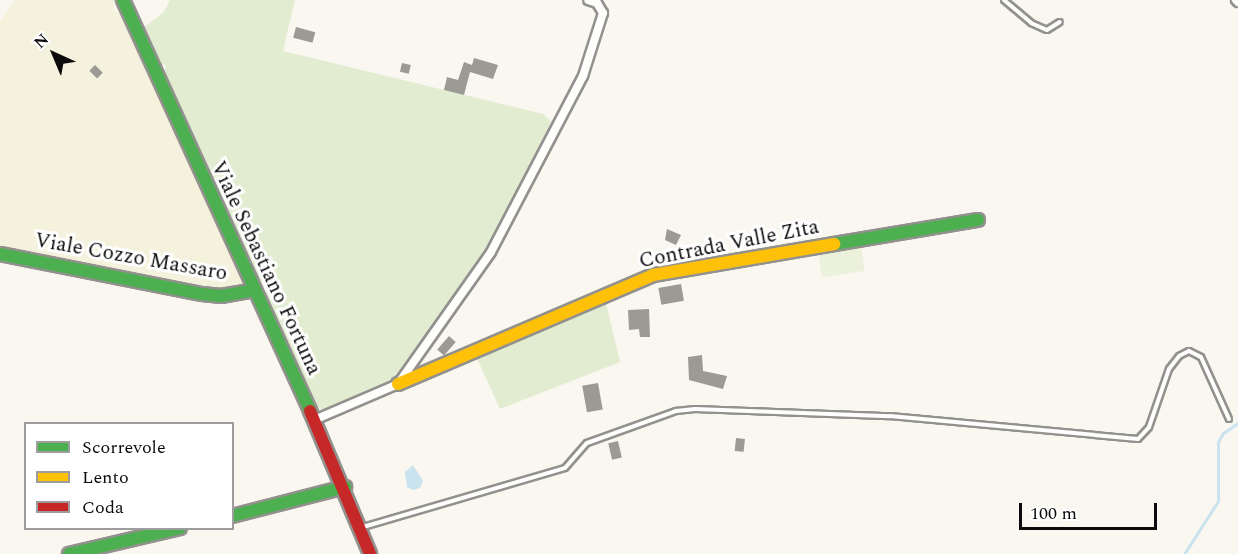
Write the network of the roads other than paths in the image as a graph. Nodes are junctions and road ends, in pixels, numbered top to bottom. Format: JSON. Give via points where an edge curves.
{"nodes":[{"id":1,"x":123,"y":0,"type":"edge"},
{"id":2,"x":588,"y":0,"type":"edge"},
{"id":3,"x":1004,"y":0,"type":"edge"},
{"id":4,"x":1060,"y":22,"type":"dead end"},
{"id":5,"x":978,"y":220,"type":"dead end"},
{"id":6,"x":0,"y":254,"type":"edge"},
{"id":7,"x":254,"y":290,"type":"junction"},
{"id":8,"x":398,"y":384,"type":"junction"},
{"id":9,"x":1229,"y":419,"type":"dead end"},
{"id":10,"x":314,"y":420,"type":"junction"},
{"id":11,"x":345,"y":487,"type":"junction"},
{"id":12,"x":234,"y":515,"type":"edge"},
{"id":13,"x":363,"y":527,"type":"junction"},
{"id":14,"x":171,"y":530,"type":"edge"},
{"id":15,"x":69,"y":554,"type":"edge"},
{"id":16,"x":370,"y":554,"type":"edge"}],
"edges":[{"from":1,"to":7,"type":"street","name":"Viale Sebastiano Fortuna"},
{"from":2,"to":8,"type":"street","via":[[597,3],[603,13],[575,94],[497,243]]},
{"from":3,"to":4,"type":"lane","via":[[1031,23],[1047,30]]},
{"from":5,"to":8,"type":"street","name":"Contrada Valle Zita","via":[[653,275]]},
{"from":6,"to":7,"type":"street","name":"Viale Cozzo Massaro","via":[[202,294],[221,296]]},
{"from":7,"to":10,"type":"street","name":"Viale Sebastiano Fortuna"},
{"from":8,"to":10,"type":"street","name":"Contrada Valle Zita"},
{"from":9,"to":13,"type":"lane","via":[[1201,357],[1189,351],[1169,369],[1149,427],[1138,439],[890,416],[676,411],[587,443],[565,468]]},
{"from":10,"to":11,"type":"street","name":"Viale Sebastiano Fortuna"},
{"from":11,"to":12,"type":"street"},
{"from":11,"to":13,"type":"street","name":"Viale Sebastiano Fortuna"},
{"from":13,"to":16,"type":"street","name":"Viale Sebastiano Fortuna"},
{"from":14,"to":15,"type":"street"}]}
